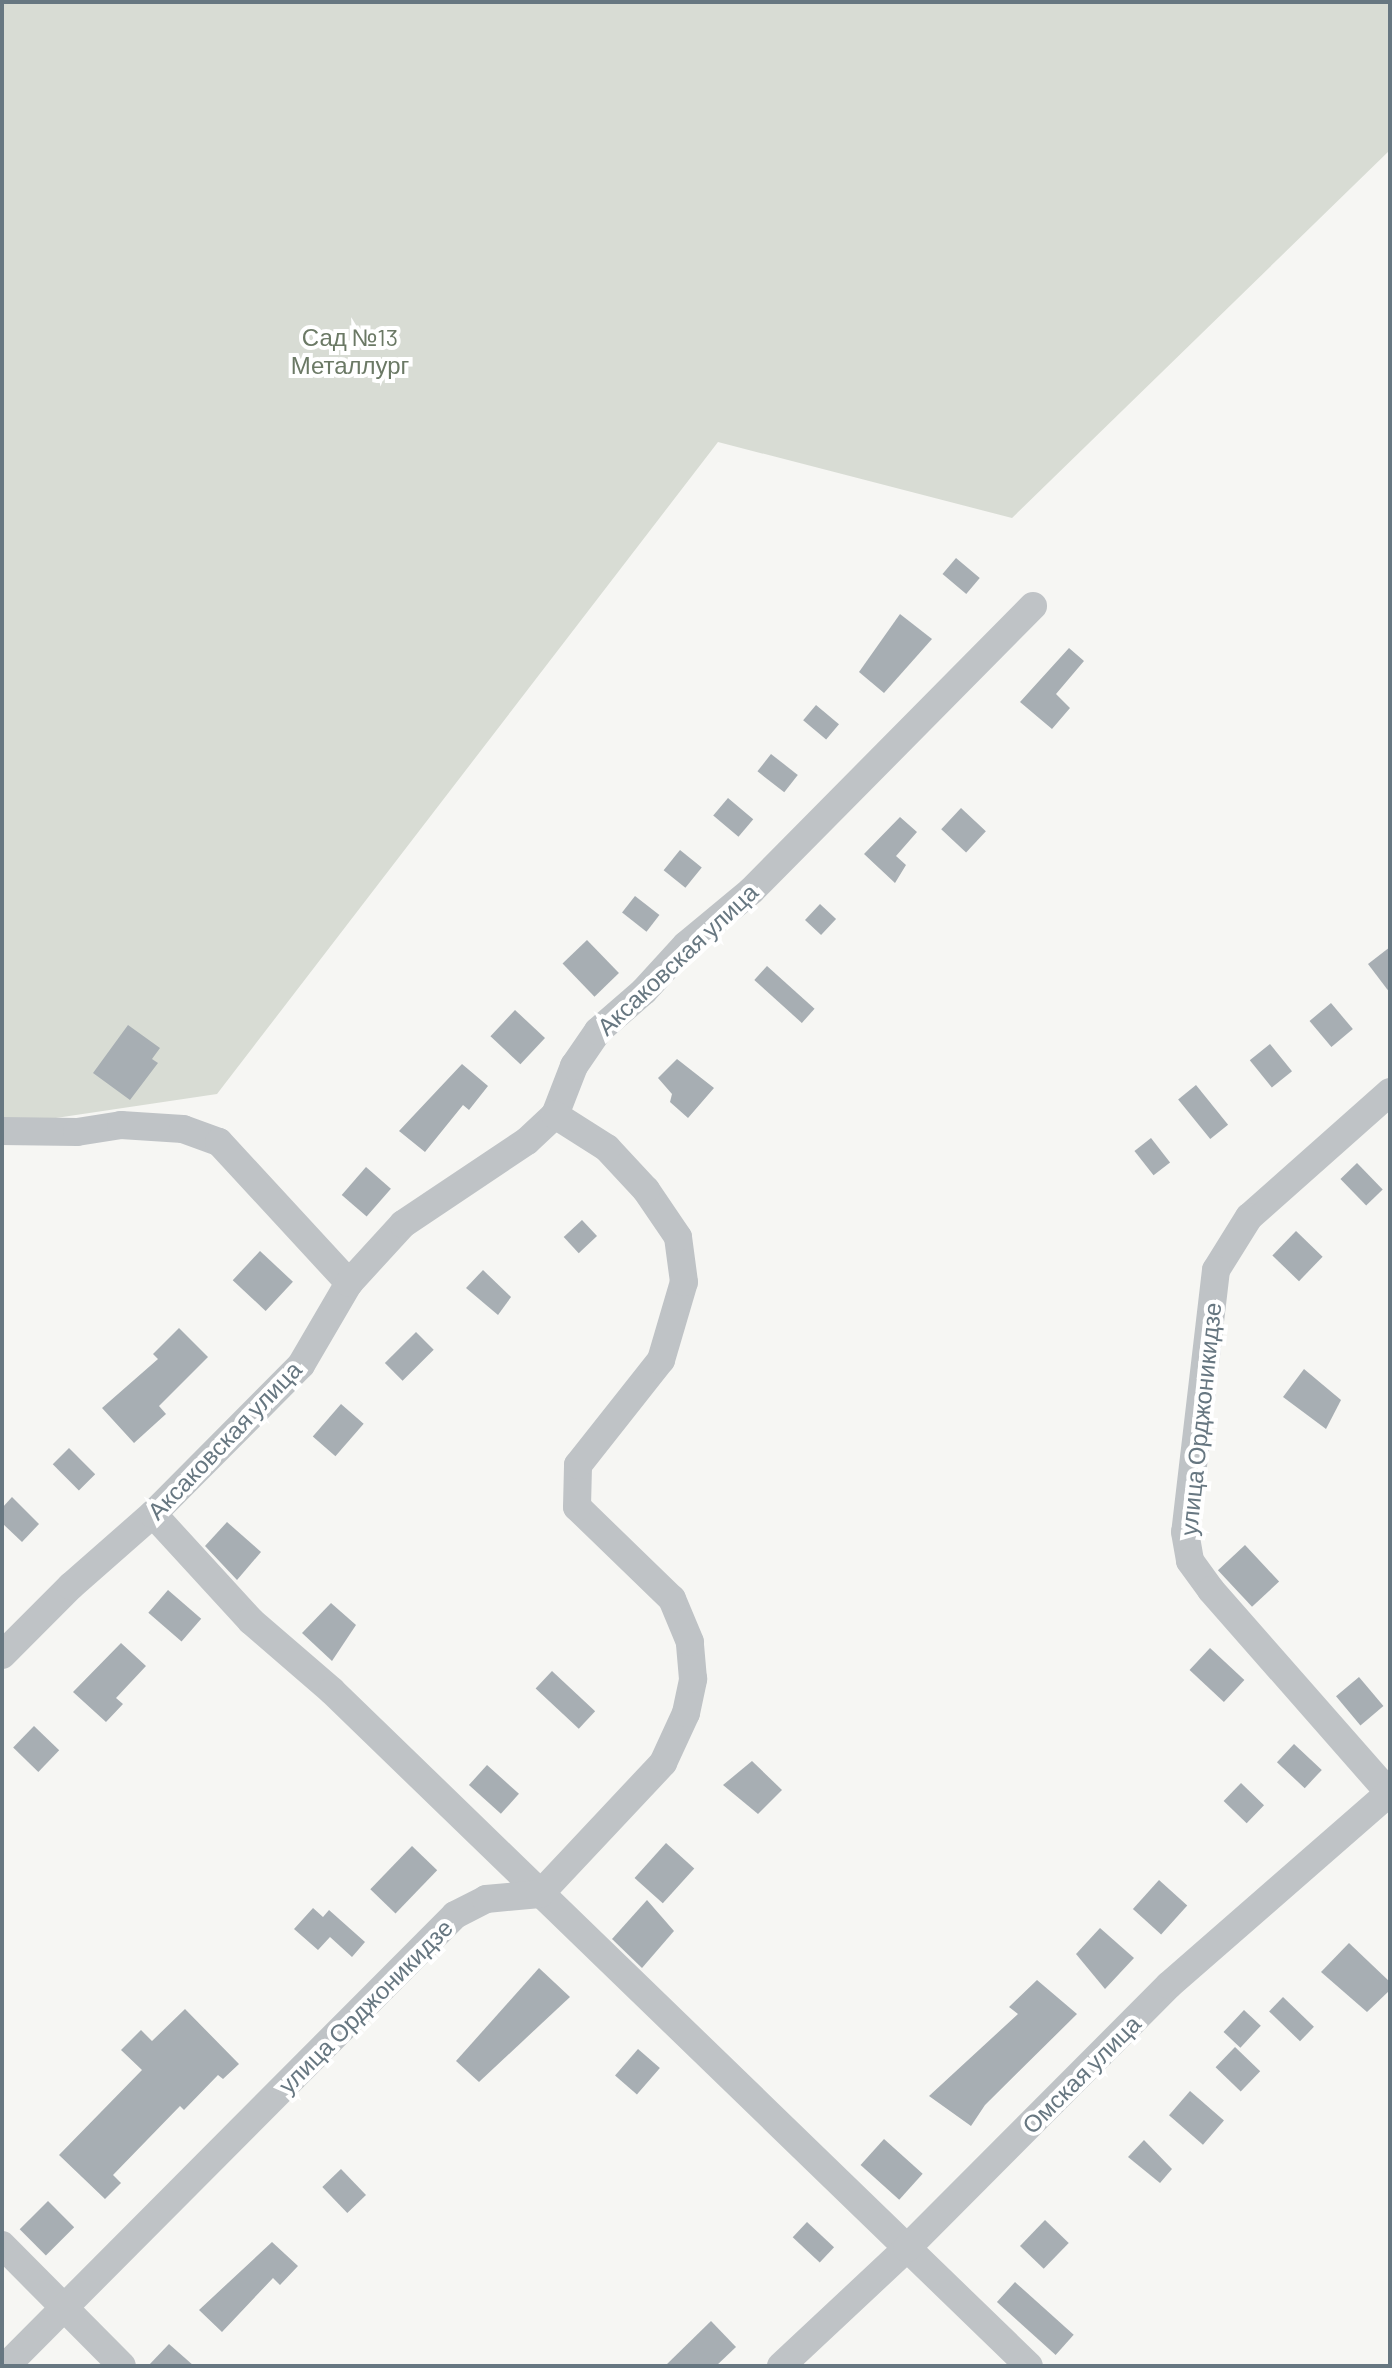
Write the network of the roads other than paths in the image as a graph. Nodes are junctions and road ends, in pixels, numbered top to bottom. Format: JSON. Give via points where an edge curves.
{"nodes":[{"id":1,"x":1033,"y":606,"type":"dead end"},
{"id":2,"x":1390,"y":1092,"type":"edge"},
{"id":3,"x":555,"y":1115,"type":"junction"},
{"id":4,"x":2,"y":1131,"type":"edge"},
{"id":5,"x":349,"y":1283,"type":"junction"},
{"id":6,"x":153,"y":1514,"type":"junction"},
{"id":7,"x":2,"y":1655,"type":"edge"},
{"id":8,"x":1390,"y":1793,"type":"edge"},
{"id":9,"x":540,"y":1894,"type":"junction"},
{"id":10,"x":2,"y":2245,"type":"edge"},
{"id":11,"x":907,"y":2248,"type":"junction"},
{"id":12,"x":67,"y":2307,"type":"junction"},
{"id":13,"x":6,"y":2366,"type":"edge"},
{"id":14,"x":122,"y":2366,"type":"edge"},
{"id":15,"x":781,"y":2366,"type":"edge"},
{"id":16,"x":1029,"y":2366,"type":"edge"}],
"edges":[{"from":1,"to":3,"type":"street","name":"Аксаковская улица","via":[[751,891],[686,945],[598,1031],[574,1066]]},
{"from":2,"to":8,"type":"street","name":"улица Орджоникидзе","via":[[1249,1217],[1216,1270],[1185,1532],[1190,1561],[1211,1590]]},
{"from":3,"to":5,"type":"street","name":"Аксаковская улица","via":[[527,1141],[403,1224]]},
{"from":3,"to":9,"type":"street","via":[[607,1148],[646,1190],[678,1237],[684,1282],[661,1360],[578,1465],[577,1507],[672,1599],[690,1642],[693,1679],[686,1713],[663,1763]]},
{"from":4,"to":5,"type":"street","via":[[77,1132],[121,1125],[183,1129],[219,1142]]},
{"from":5,"to":6,"type":"street","name":"Аксаковская улица","via":[[301,1365]]},
{"from":6,"to":7,"type":"street","name":"Аксаковская улица"},
{"from":6,"to":9,"type":"street","via":[[251,1621],[332,1691]]},
{"from":8,"to":11,"type":"street","name":"Омская улица","via":[[1169,1985]]},
{"from":9,"to":11,"type":"street"},
{"from":9,"to":12,"type":"street","name":"улица Орджоникидзе","via":[[486,1899],[455,1915]]},
{"from":10,"to":12,"type":"street"},
{"from":11,"to":15,"type":"street","name":"Омская улица"},
{"from":11,"to":16,"type":"street"},
{"from":12,"to":13,"type":"street","name":"улица Орджоникидзе"},
{"from":12,"to":14,"type":"street"}]}
